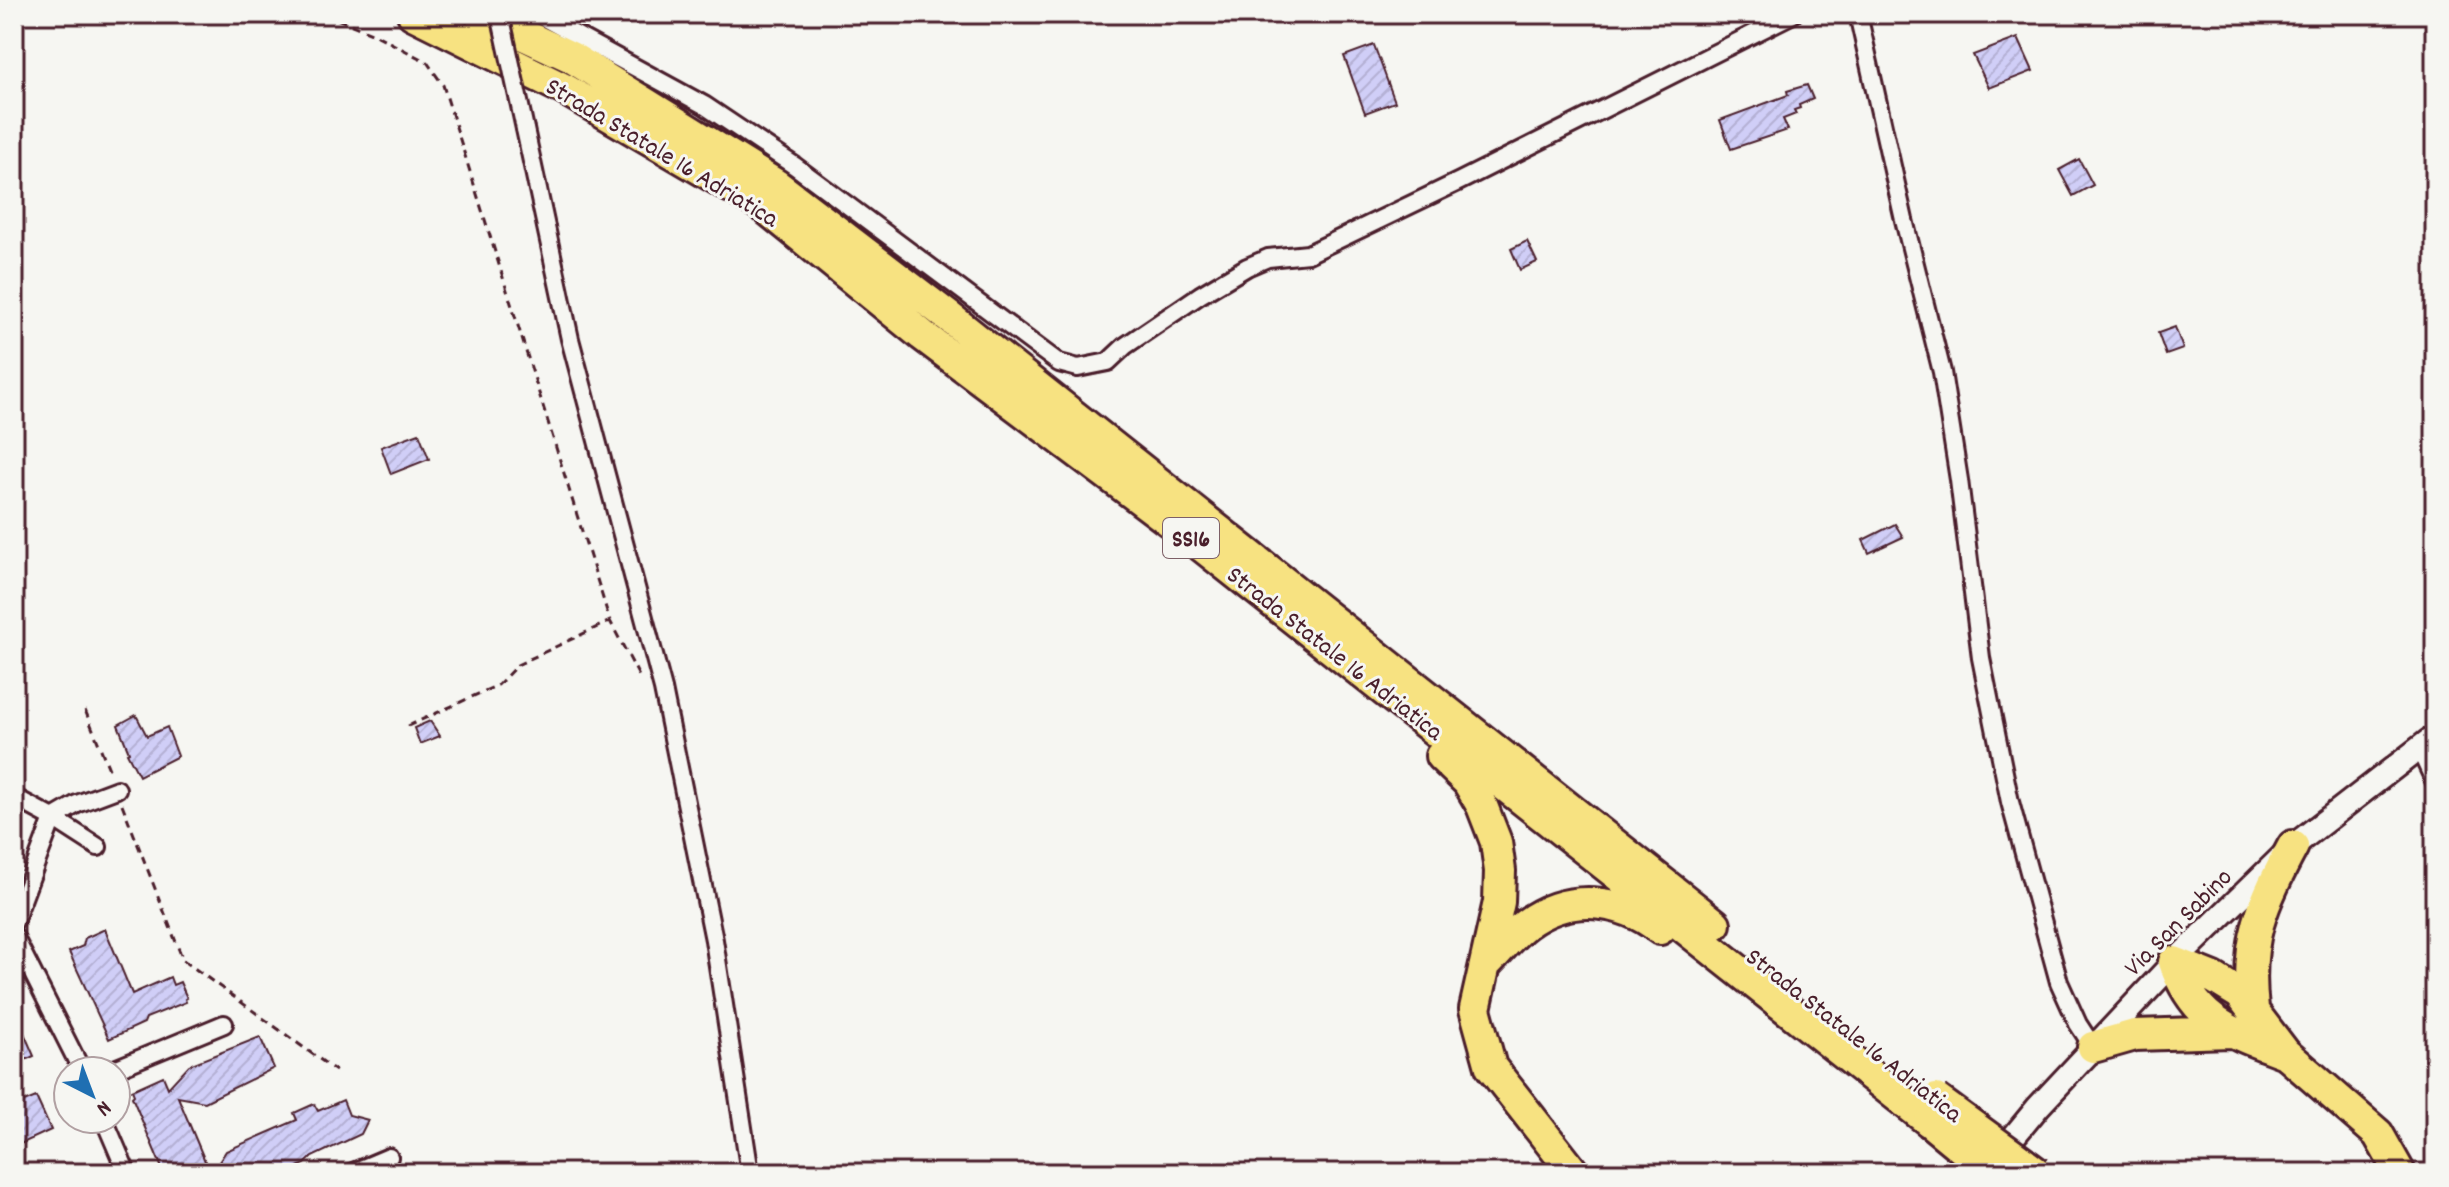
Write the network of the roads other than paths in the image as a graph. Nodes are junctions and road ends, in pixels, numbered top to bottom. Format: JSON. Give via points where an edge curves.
{"nodes":[{"id":1,"x":413,"y":14,"type":"edge"},
{"id":2,"x":479,"y":14,"type":"edge"},
{"id":3,"x":500,"y":14,"type":"edge"},
{"id":4,"x":537,"y":14,"type":"edge"},
{"id":5,"x":1793,"y":14,"type":"edge"},
{"id":6,"x":1858,"y":14,"type":"edge"},
{"id":7,"x":1184,"y":532,"type":"junction"},
{"id":8,"x":2427,"y":742,"type":"edge"},
{"id":9,"x":2435,"y":782,"type":"edge"},
{"id":10,"x":117,"y":789,"type":"road end"},
{"id":11,"x":14,"y":797,"type":"edge"},
{"id":12,"x":53,"y":818,"type":"junction"},
{"id":13,"x":2293,"y":846,"type":"junction"},
{"id":14,"x":98,"y":847,"type":"dead end"},
{"id":15,"x":14,"y":922,"type":"edge"},
{"id":16,"x":14,"y":936,"type":"edge"},
{"id":17,"x":2174,"y":962,"type":"junction"},
{"id":18,"x":1486,"y":964,"type":"junction"},
{"id":19,"x":2253,"y":1008,"type":"junction"},
{"id":20,"x":224,"y":1024,"type":"dead end"},
{"id":21,"x":2230,"y":1032,"type":"junction"},
{"id":22,"x":2093,"y":1047,"type":"junction"},
{"id":23,"x":2285,"y":1053,"type":"junction"},
{"id":24,"x":74,"y":1055,"type":"edge"},
{"id":25,"x":132,"y":1062,"type":"edge"},
{"id":26,"x":1927,"y":1109,"type":"junction"},
{"id":27,"x":111,"y":1135,"type":"edge"},
{"id":28,"x":389,"y":1157,"type":"dead end"},
{"id":29,"x":127,"y":1173,"type":"edge"},
{"id":30,"x":351,"y":1173,"type":"edge"},
{"id":31,"x":750,"y":1173,"type":"edge"},
{"id":32,"x":1574,"y":1173,"type":"edge"},
{"id":33,"x":1984,"y":1173,"type":"edge"},
{"id":34,"x":1992,"y":1173,"type":"edge"},
{"id":35,"x":2037,"y":1173,"type":"edge"},
{"id":36,"x":2400,"y":1173,"type":"edge"}],
"edges":[{"from":1,"to":7,"type":"highway","name":"Strada Statale 16 Adriatica","number":"SS16","via":[[566,90],[762,205],[922,335]]},
{"from":2,"to":26,"type":"highway","name":"Strada Statale 16 Adriatica","number":"SS16","via":[[571,57],[775,184],[949,317]]},
{"from":3,"to":31,"type":"street","bridge":true,"via":[[570,339],[663,689],[714,940]]},
{"from":4,"to":5,"type":"street","via":[[704,105],[795,166],[1059,363],[1078,368],[1108,362],[1247,267],[1268,258],[1308,254]]},
{"from":6,"to":22,"type":"street","via":[[1942,372],[1981,658],[2010,802],[2059,982]]},
{"from":7,"to":18,"type":"highway","via":[[1230,589],[1468,782],[1496,842],[1500,871]]},
{"from":7,"to":26,"type":"highway","name":"Strada Statale 16 Adriatica","number":"SS16"},
{"from":8,"to":9,"type":"street"},
{"from":8,"to":13,"type":"street","name":"Via San Sabino"},
{"from":10,"to":12,"type":"street"},
{"from":11,"to":12,"type":"street"},
{"from":12,"to":14,"type":"street"},
{"from":12,"to":15,"type":"street"},
{"from":13,"to":17,"type":"street","name":"Via San Sabino"},
{"from":13,"to":19,"type":"highway","via":[[2257,926],[2249,973]]},
{"from":16,"to":24,"type":"street"},
{"from":17,"to":19,"type":"highway","via":[[2214,978]]},
{"from":17,"to":21,"type":"highway","via":[[2191,999]]},
{"from":17,"to":22,"type":"street","name":"Via San Sabino"},
{"from":18,"to":26,"type":"highway","via":[[1527,923],[1552,910],[1580,902],[1630,909],[1857,1084]]},
{"from":18,"to":32,"type":"highway","via":[[1475,1009],[1491,1067]]},
{"from":19,"to":23,"type":"highway"},
{"from":20,"to":25,"type":"street"},
{"from":21,"to":22,"type":"highway","via":[[2135,1035]]},
{"from":21,"to":23,"type":"highway"},
{"from":22,"to":33,"type":"street","name":"Via San Sabino"},
{"from":23,"to":36,"type":"highway","via":[[2378,1134]]},
{"from":26,"to":34,"type":"highway","name":"Strada Statale 16 Adriatica","number":"SS16","bridge":true},
{"from":26,"to":35,"type":"highway","name":"Strada Statale 16 Adriatica","number":"SS16","bridge":true},
{"from":27,"to":29,"type":"street"},
{"from":28,"to":30,"type":"street"}]}
